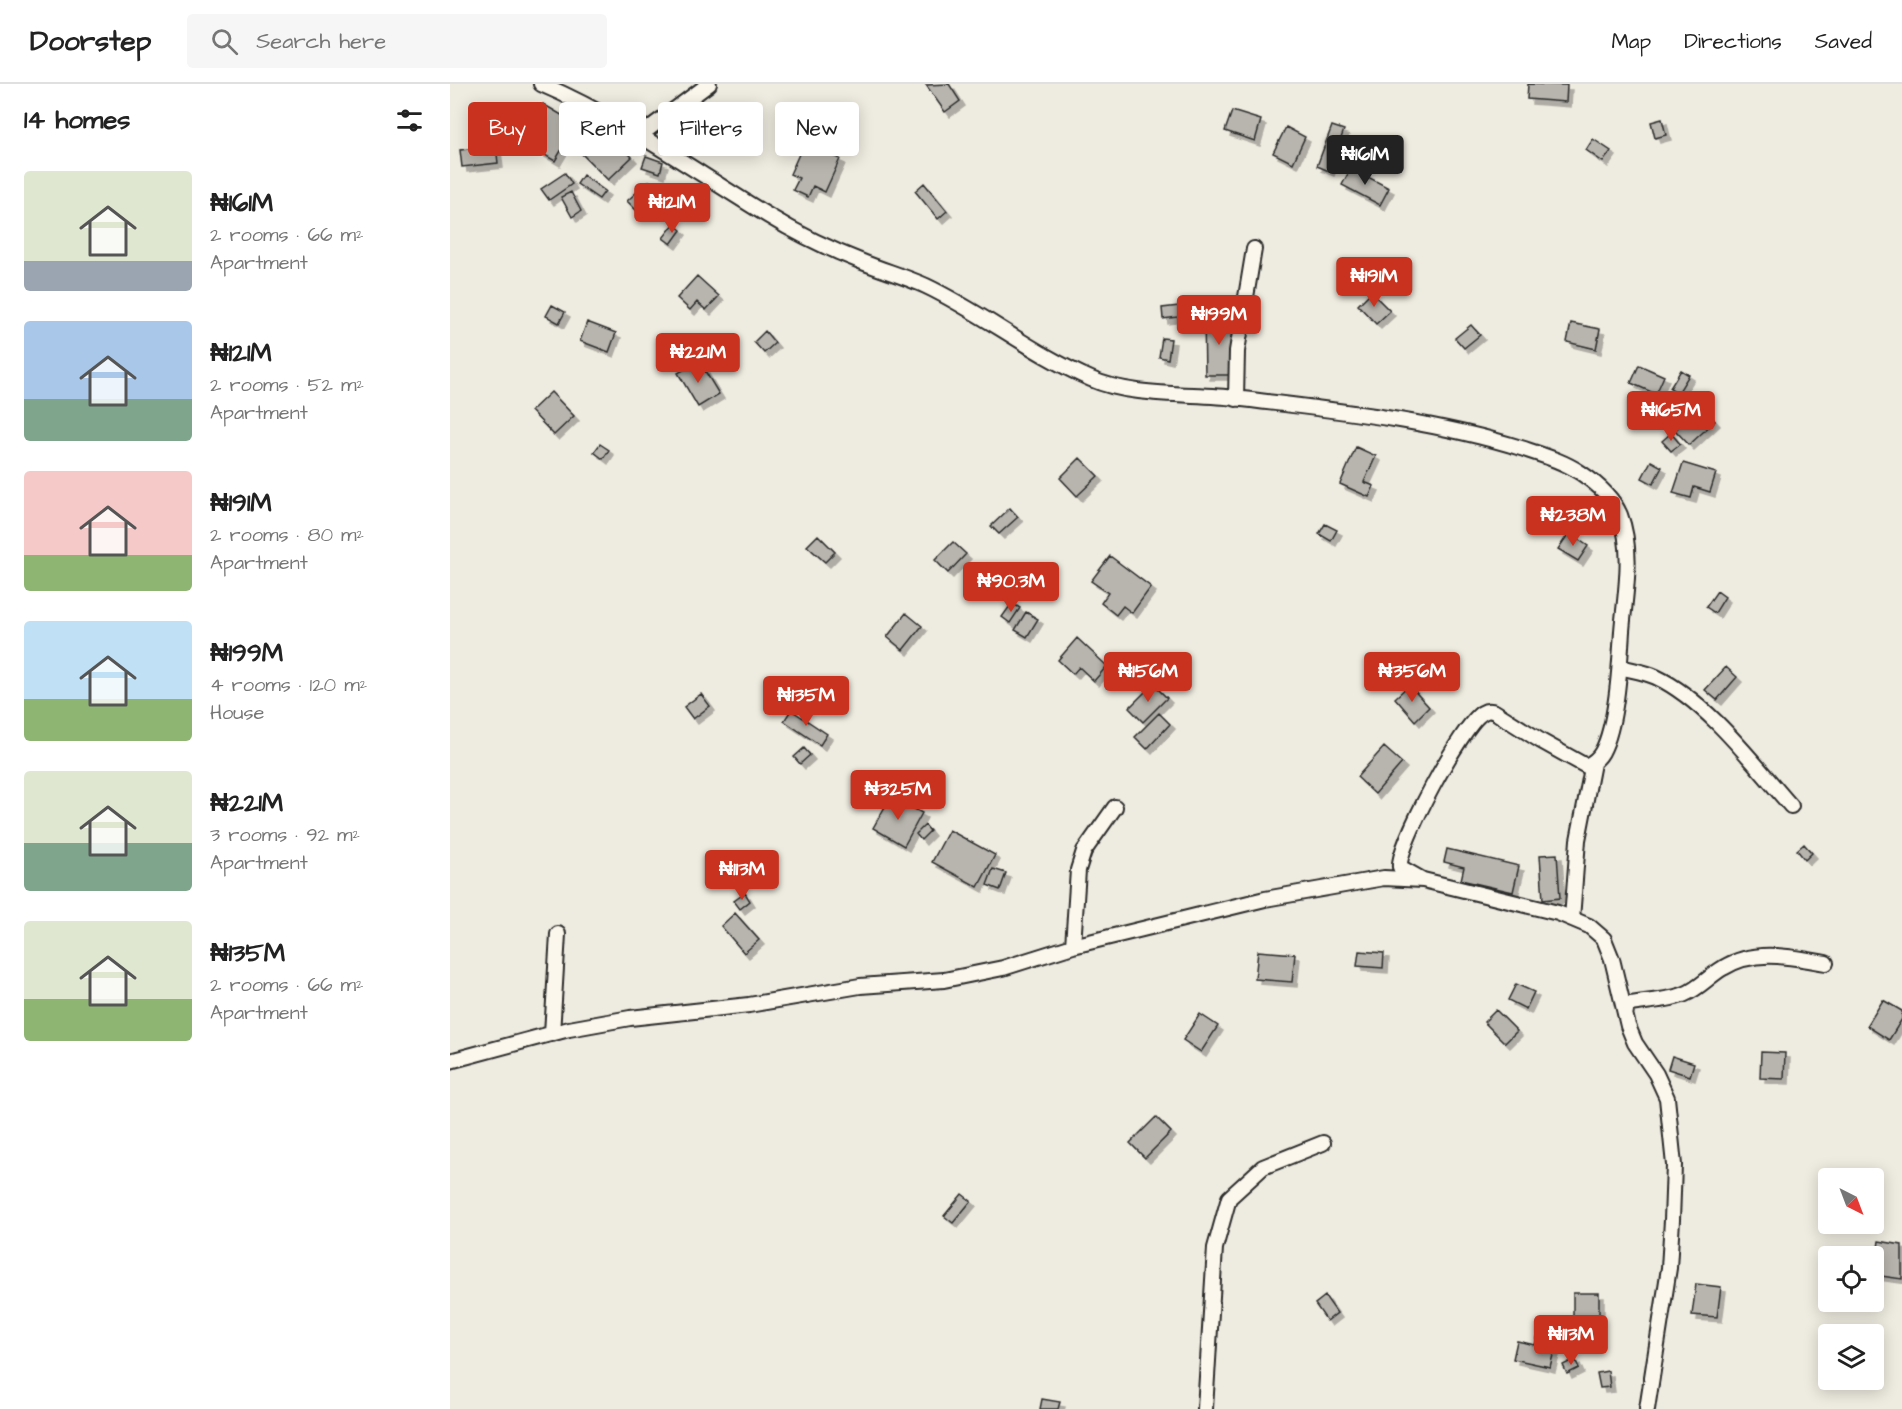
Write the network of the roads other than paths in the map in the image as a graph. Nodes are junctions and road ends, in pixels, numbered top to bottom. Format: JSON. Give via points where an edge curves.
{"nodes":[{"id":1,"x":540,"y":84,"type":"edge"},
{"id":2,"x":708,"y":84,"type":"edge"},
{"id":3,"x":577,"y":102,"type":"edge"},
{"id":4,"x":646,"y":131,"type":"edge"},
{"id":5,"x":646,"y":140,"type":"edge"},
{"id":6,"x":1254,"y":249,"type":"dead end"},
{"id":7,"x":1236,"y":399,"type":"junction"},
{"id":8,"x":1620,"y":667,"type":"junction"},
{"id":9,"x":1593,"y":763,"type":"junction"},
{"id":10,"x":1791,"y":806,"type":"dead end"},
{"id":11,"x":1115,"y":807,"type":"dead end"},
{"id":12,"x":1423,"y":880,"type":"junction"},
{"id":13,"x":1572,"y":919,"type":"junction"},
{"id":14,"x":558,"y":934,"type":"dead end"},
{"id":15,"x":1073,"y":946,"type":"junction"},
{"id":16,"x":1826,"y":963,"type":"dead end"},
{"id":17,"x":1626,"y":1011,"type":"junction"},
{"id":18,"x":552,"y":1034,"type":"junction"},
{"id":19,"x":450,"y":1061,"type":"edge"},
{"id":20,"x":1323,"y":1143,"type":"dead end"},
{"id":21,"x":1205,"y":1409,"type":"edge"},
{"id":22,"x":1647,"y":1409,"type":"edge"}],
"edges":[{"from":1,"to":3,"type":"street"},
{"from":2,"to":4,"type":"street"},
{"from":5,"to":7,"type":"street","via":[[808,238],[925,286],[1093,381],[1124,388]]},
{"from":6,"to":7,"type":"street","via":[[1237,351]]},
{"from":7,"to":8,"type":"street","via":[[1410,421],[1495,440],[1561,461],[1581,473],[1601,488],[1619,513],[1627,546]]},
{"from":8,"to":9,"type":"street","via":[[1608,735]]},
{"from":8,"to":10,"type":"street","via":[[1655,676],[1692,700]]},
{"from":9,"to":12,"type":"street","via":[[1578,763],[1495,712],[1483,712],[1458,741],[1406,842],[1400,867]]},
{"from":9,"to":13,"type":"street","via":[[1578,840]]},
{"from":11,"to":15,"type":"street","via":[[1084,851],[1078,870]]},
{"from":12,"to":13,"type":"street"},
{"from":12,"to":15,"type":"street","via":[[1384,878],[1265,899]]},
{"from":13,"to":17,"type":"street","via":[[1589,926],[1604,939]]},
{"from":14,"to":18,"type":"street"},
{"from":15,"to":18,"type":"street","via":[[1003,968],[944,980],[860,986],[749,1005],[630,1018]]},
{"from":16,"to":17,"type":"street","via":[[1770,954],[1754,956],[1723,967],[1683,995],[1626,1005]]},
{"from":17,"to":22,"type":"street","via":[[1635,1043],[1667,1098],[1674,1165],[1669,1268]]},
{"from":18,"to":19,"type":"street"},
{"from":20,"to":21,"type":"street","via":[[1263,1167],[1229,1198],[1215,1248]]}]}
